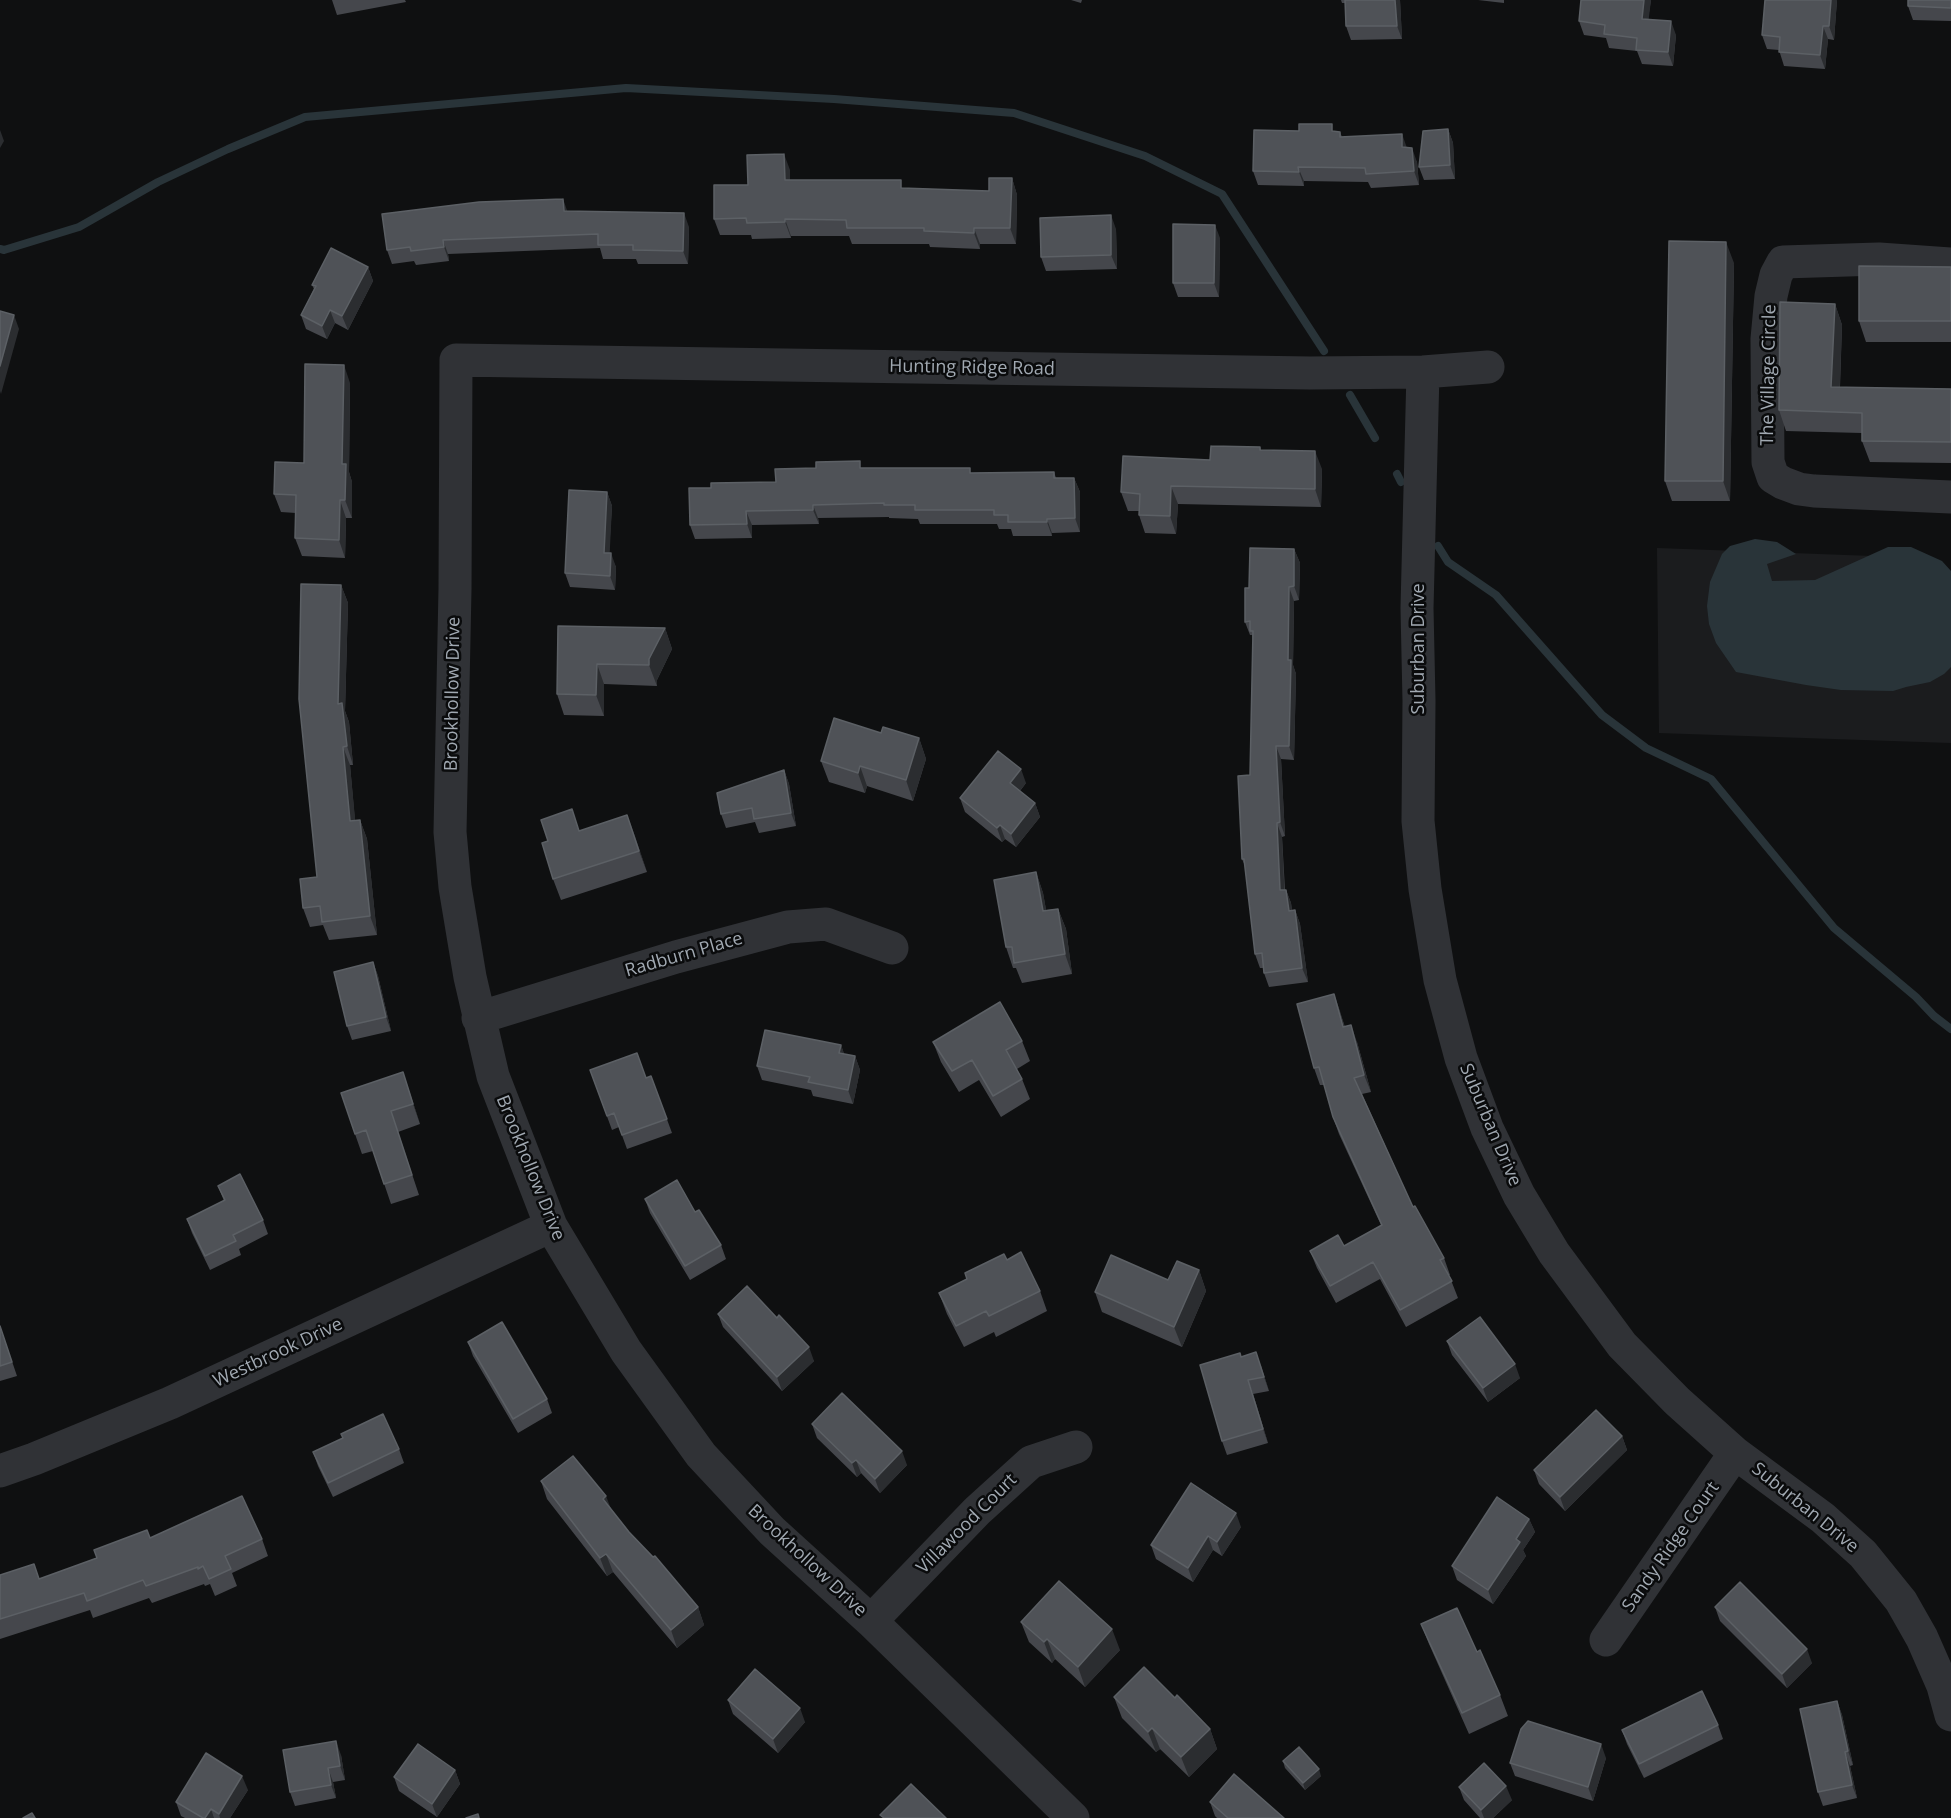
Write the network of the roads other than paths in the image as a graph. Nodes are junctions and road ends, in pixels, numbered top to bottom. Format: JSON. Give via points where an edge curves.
{"nodes":[{"id":1,"x":1951,"y":264,"type":"edge"},
{"id":2,"x":456,"y":360,"type":"joint"},
{"id":3,"x":1488,"y":367,"type":"dead end"},
{"id":4,"x":1423,"y":372,"type":"junction"},
{"id":5,"x":1951,"y":497,"type":"edge"},
{"id":6,"x":892,"y":948,"type":"dead end"},
{"id":7,"x":478,"y":1018,"type":"junction"},
{"id":8,"x":551,"y":1226,"type":"junction"},
{"id":9,"x":1076,"y":1447,"type":"dead end"},
{"id":10,"x":1735,"y":1453,"type":"junction"},
{"id":11,"x":0,"y":1471,"type":"edge"},
{"id":12,"x":871,"y":1621,"type":"junction"},
{"id":13,"x":1606,"y":1640,"type":"dead end"},
{"id":14,"x":1951,"y":1715,"type":"edge"},
{"id":15,"x":1073,"y":1818,"type":"edge"}],
"edges":[{"from":1,"to":5,"type":"street","name":"The Village Circle","via":[[1879,259],[1783,262],[1771,296],[1767,339],[1768,462],[1773,477],[1798,489],[1814,491]]},
{"from":2,"to":4,"type":"street","name":"Hunting Ridge Road"},
{"from":2,"to":7,"type":"street","name":"Brookhollow Drive","via":[[450,832],[455,887]]},
{"from":3,"to":4,"type":"street","name":"Hunting Ridge Road"},
{"from":4,"to":10,"type":"street","name":"Suburban Drive","via":[[1417,608],[1418,821],[1440,980],[1461,1058],[1487,1128],[1519,1195],[1554,1253],[1622,1346]]},
{"from":6,"to":7,"type":"street","name":"Radburn Place","via":[[826,924],[788,927]]},
{"from":7,"to":8,"type":"street","name":"Brookhollow Drive","via":[[493,1076]]},
{"from":8,"to":11,"type":"street","name":"Westbrook Drive","via":[[170,1403]]},
{"from":8,"to":12,"type":"street","name":"Brookhollow Drive","via":[[626,1351],[701,1455],[772,1531]]},
{"from":9,"to":12,"type":"street","name":"Villawood Court","via":[[1031,1462],[977,1511]]},
{"from":10,"to":13,"type":"street","name":"Sandy Ridge Court"},
{"from":10,"to":14,"type":"street","name":"Suburban Drive","via":[[1822,1518],[1869,1562],[1901,1601],[1922,1638]]},
{"from":12,"to":15,"type":"street","name":"Brookhollow Drive"}]}
